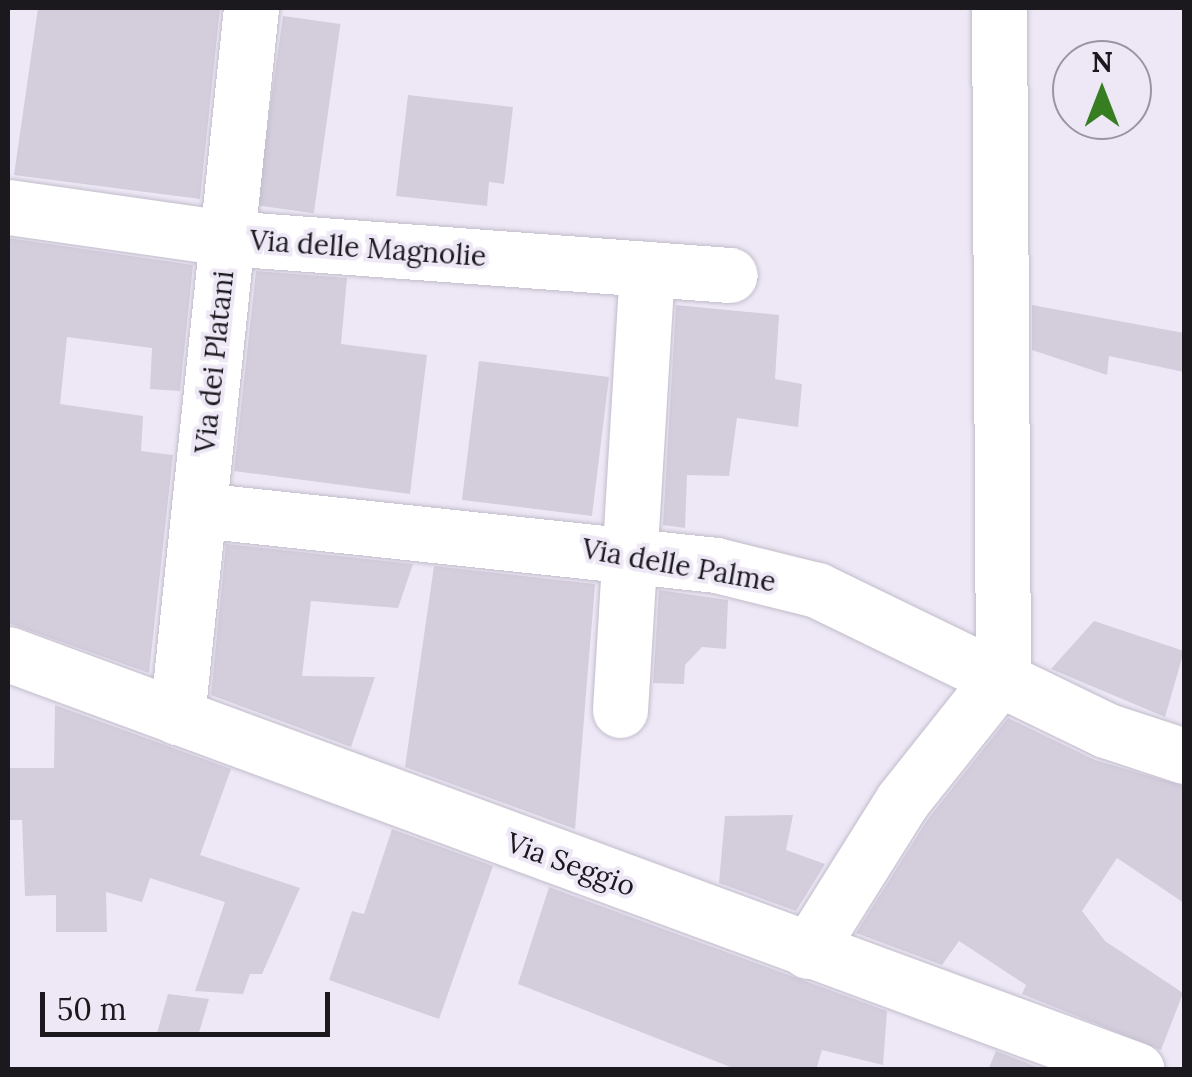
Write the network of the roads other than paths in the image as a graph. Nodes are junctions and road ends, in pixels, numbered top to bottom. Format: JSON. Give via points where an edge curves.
{"nodes":[{"id":1,"x":251,"y":8,"type":"edge"},
{"id":2,"x":999,"y":8,"type":"edge"},
{"id":3,"x":8,"y":207,"type":"edge"},
{"id":4,"x":227,"y":238,"type":"junction"},
{"id":5,"x":648,"y":269,"type":"junction"},
{"id":6,"x":730,"y":274,"type":"dead end"},
{"id":7,"x":199,"y":510,"type":"junction"},
{"id":8,"x":630,"y":552,"type":"junction"},
{"id":9,"x":8,"y":654,"type":"edge"},
{"id":10,"x":1003,"y":674,"type":"junction"},
{"id":11,"x":620,"y":710,"type":"dead end"},
{"id":12,"x":177,"y":717,"type":"junction"},
{"id":13,"x":1184,"y":756,"type":"edge"},
{"id":14,"x":808,"y":951,"type":"junction"},
{"id":15,"x":1136,"y":1070,"type":"edge"}],
"edges":[{"from":1,"to":4,"type":"street","name":"Via dei Platani"},
{"from":2,"to":10,"type":"street"},
{"from":3,"to":4,"type":"street","name":"Via delle Magnolie"},
{"from":4,"to":5,"type":"street","name":"Via delle Magnolie"},
{"from":4,"to":7,"type":"street","name":"Via dei Platani"},
{"from":5,"to":6,"type":"street","name":"Via delle Magnolie"},
{"from":5,"to":8,"type":"street"},
{"from":7,"to":8,"type":"street","name":"Via delle Palme"},
{"from":7,"to":12,"type":"street","name":"Via dei Platani"},
{"from":8,"to":10,"type":"street","name":"Via delle Palme","via":[[818,590]]},
{"from":8,"to":11,"type":"street"},
{"from":9,"to":12,"type":"street","name":"Via Seggio"},
{"from":10,"to":13,"type":"street","name":"Via delle Palme","via":[[1105,730]]},
{"from":10,"to":14,"type":"street","via":[[902,801]]},
{"from":12,"to":14,"type":"street","name":"Via Seggio"},
{"from":14,"to":15,"type":"street","name":"Via Seggio"}]}
